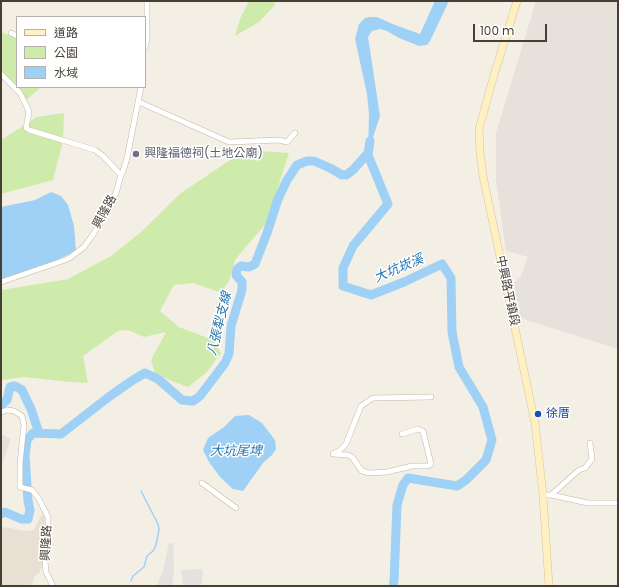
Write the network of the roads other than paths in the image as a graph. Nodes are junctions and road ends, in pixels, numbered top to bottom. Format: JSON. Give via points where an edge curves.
{"nodes":[{"id":1,"x":147,"y":1,"type":"edge"},
{"id":2,"x":517,"y":1,"type":"edge"},
{"id":3,"x":11,"y":33,"type":"dead end"},
{"id":4,"x":16,"y":36,"type":"edge"},
{"id":5,"x":146,"y":44,"type":"edge"},
{"id":6,"x":1,"y":74,"type":"edge"},
{"id":7,"x":141,"y":88,"type":"edge"},
{"id":8,"x":139,"y":102,"type":"junction"},
{"id":9,"x":295,"y":133,"type":"dead end"},
{"id":10,"x":121,"y":175,"type":"junction"},
{"id":11,"x":1,"y":282,"type":"edge"},
{"id":12,"x":430,"y":397,"type":"dead end"},
{"id":13,"x":1,"y":412,"type":"edge"},
{"id":14,"x":402,"y":434,"type":"dead end"},
{"id":15,"x":590,"y":443,"type":"dead end"},
{"id":16,"x":202,"y":483,"type":"dead end"},
{"id":17,"x":547,"y":495,"type":"junction"},
{"id":18,"x":618,"y":503,"type":"edge"},
{"id":19,"x":236,"y":508,"type":"dead end"},
{"id":20,"x":53,"y":586,"type":"edge"},
{"id":21,"x":549,"y":586,"type":"edge"}],
"edges":[{"from":1,"to":5,"type":"street"},
{"from":2,"to":17,"type":"street","name":"中興路平鎮段","via":[[479,129],[480,152],[535,423]]},
{"from":3,"to":4,"type":"street"},
{"from":6,"to":10,"type":"street","via":[[20,93],[26,105],[29,112],[26,128],[95,150]]},
{"from":7,"to":8,"type":"street","name":"興隆路"},
{"from":8,"to":9,"type":"street","via":[[229,142],[287,142]]},
{"from":8,"to":10,"type":"street","name":"興隆路"},
{"from":10,"to":11,"type":"street","name":"興隆路","via":[[116,193],[84,246],[68,259]]},
{"from":12,"to":14,"type":"street","via":[[373,398],[361,406],[346,444],[333,454],[352,457],[362,471],[369,473],[431,464],[423,431],[418,429]]},
{"from":13,"to":20,"type":"street","name":"興隆路","via":[[14,411],[22,416],[24,425],[20,487],[32,490],[48,518],[45,561],[46,572]]},
{"from":15,"to":17,"type":"street","via":[[592,459],[585,468]]},
{"from":16,"to":19,"type":"street"},
{"from":17,"to":18,"type":"street","via":[[588,503]]},
{"from":17,"to":21,"type":"street","name":"中興路平鎮段"}]}
